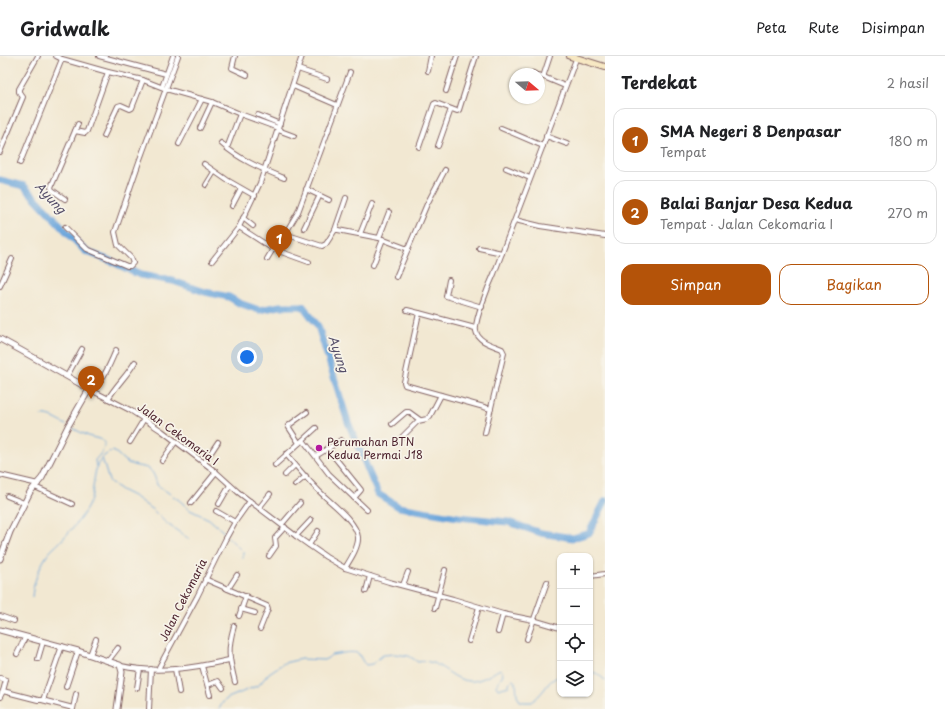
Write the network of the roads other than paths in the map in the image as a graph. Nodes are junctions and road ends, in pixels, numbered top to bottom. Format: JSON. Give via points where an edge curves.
{"nodes":[{"id":1,"x":38,"y":56,"type":"edge"},
{"id":2,"x":56,"y":56,"type":"edge"},
{"id":3,"x":99,"y":56,"type":"edge"},
{"id":4,"x":173,"y":56,"type":"edge"},
{"id":5,"x":178,"y":56,"type":"edge"},
{"id":6,"x":235,"y":56,"type":"edge"},
{"id":7,"x":302,"y":56,"type":"edge"},
{"id":8,"x":431,"y":56,"type":"edge"},
{"id":9,"x":457,"y":56,"type":"edge"},
{"id":10,"x":476,"y":56,"type":"edge"},
{"id":11,"x":550,"y":56,"type":"edge"},
{"id":12,"x":573,"y":57,"type":"edge"},
{"id":13,"x":62,"y":59,"type":"junction"},
{"id":14,"x":605,"y":67,"type":"edge"},
{"id":15,"x":298,"y":69,"type":"junction"},
{"id":16,"x":428,"y":71,"type":"dead end"},
{"id":17,"x":545,"y":71,"type":"edge"},
{"id":18,"x":108,"y":72,"type":"junction"},
{"id":19,"x":350,"y":72,"type":"dead end"},
{"id":20,"x":166,"y":74,"type":"junction"},
{"id":21,"x":247,"y":75,"type":"dead end"},
{"id":22,"x":545,"y":77,"type":"edge"},
{"id":23,"x":327,"y":79,"type":"dead end"},
{"id":24,"x":143,"y":80,"type":"junction"},
{"id":25,"x":293,"y":86,"type":"junction"},
{"id":26,"x":565,"y":86,"type":"junction"},
{"id":27,"x":164,"y":88,"type":"junction"},
{"id":28,"x":446,"y":91,"type":"dead end"},
{"id":29,"x":202,"y":99,"type":"junction"},
{"id":30,"x":212,"y":102,"type":"junction"},
{"id":31,"x":337,"y":104,"type":"junction"},
{"id":32,"x":451,"y":109,"type":"junction"},
{"id":33,"x":240,"y":114,"type":"junction"},
{"id":34,"x":258,"y":115,"type":"dead end"},
{"id":35,"x":78,"y":124,"type":"dead end"},
{"id":36,"x":279,"y":127,"type":"junction"},
{"id":37,"x":200,"y":128,"type":"dead end"},
{"id":38,"x":501,"y":128,"type":"dead end"},
{"id":39,"x":75,"y":131,"type":"junction"},
{"id":40,"x":104,"y":136,"type":"dead end"},
{"id":41,"x":294,"y":136,"type":"dead end"},
{"id":42,"x":546,"y":136,"type":"junction"},
{"id":43,"x":221,"y":143,"type":"dead end"},
{"id":44,"x":179,"y":144,"type":"dead end"},
{"id":45,"x":568,"y":144,"type":"dead end"},
{"id":46,"x":438,"y":146,"type":"dead end"},
{"id":47,"x":543,"y":146,"type":"junction"},
{"id":48,"x":419,"y":147,"type":"dead end"},
{"id":49,"x":227,"y":148,"type":"junction"},
{"id":50,"x":0,"y":152,"type":"edge"},
{"id":51,"x":20,"y":163,"type":"dead end"},
{"id":52,"x":204,"y":164,"type":"dead end"},
{"id":53,"x":506,"y":168,"type":"dead end"},
{"id":54,"x":264,"y":170,"type":"junction"},
{"id":55,"x":445,"y":170,"type":"dead end"},
{"id":56,"x":214,"y":172,"type":"junction"},
{"id":57,"x":284,"y":178,"type":"dead end"},
{"id":58,"x":530,"y":178,"type":"junction"},
{"id":59,"x":206,"y":185,"type":"dead end"},
{"id":60,"x":241,"y":189,"type":"junction"},
{"id":61,"x":306,"y":189,"type":"junction"},
{"id":62,"x":255,"y":196,"type":"junction"},
{"id":63,"x":319,"y":197,"type":"junction"},
{"id":64,"x":346,"y":198,"type":"dead end"},
{"id":65,"x":65,"y":199,"type":"dead end"},
{"id":66,"x":329,"y":200,"type":"dead end"},
{"id":67,"x":372,"y":204,"type":"dead end"},
{"id":68,"x":232,"y":206,"type":"dead end"},
{"id":69,"x":389,"y":212,"type":"dead end"},
{"id":70,"x":244,"y":218,"type":"junction"},
{"id":71,"x":514,"y":220,"type":"junction"},
{"id":72,"x":253,"y":226,"type":"dead end"},
{"id":73,"x":239,"y":227,"type":"junction"},
{"id":74,"x":65,"y":228,"type":"dead end"},
{"id":75,"x":304,"y":228,"type":"dead end"},
{"id":76,"x":335,"y":230,"type":"junction"},
{"id":77,"x":285,"y":234,"type":"junction"},
{"id":78,"x":360,"y":234,"type":"junction"},
{"id":79,"x":605,"y":236,"type":"edge"},
{"id":80,"x":381,"y":239,"type":"junction"},
{"id":81,"x":479,"y":248,"type":"dead end"},
{"id":82,"x":273,"y":249,"type":"junction"},
{"id":83,"x":408,"y":249,"type":"junction"},
{"id":84,"x":502,"y":253,"type":"junction"},
{"id":85,"x":12,"y":259,"type":"dead end"},
{"id":86,"x":267,"y":259,"type":"dead end"},
{"id":87,"x":212,"y":261,"type":"dead end"},
{"id":88,"x":308,"y":262,"type":"dead end"},
{"id":89,"x":373,"y":265,"type":"dead end"},
{"id":90,"x":396,"y":277,"type":"dead end"},
{"id":91,"x":449,"y":280,"type":"dead end"},
{"id":92,"x":0,"y":286,"type":"edge"},
{"id":93,"x":482,"y":307,"type":"junction"},
{"id":94,"x":407,"y":310,"type":"dead end"},
{"id":95,"x":419,"y":313,"type":"junction"},
{"id":96,"x":475,"y":328,"type":"junction"},
{"id":97,"x":0,"y":339,"type":"edge"},
{"id":98,"x":82,"y":349,"type":"dead end"},
{"id":99,"x":116,"y":350,"type":"dead end"},
{"id":100,"x":134,"y":362,"type":"dead end"},
{"id":101,"x":67,"y":376,"type":"junction"},
{"id":102,"x":91,"y":390,"type":"junction"},
{"id":103,"x":441,"y":395,"type":"junction"},
{"id":104,"x":108,"y":399,"type":"junction"},
{"id":105,"x":491,"y":409,"type":"junction"},
{"id":106,"x":307,"y":412,"type":"dead end"},
{"id":107,"x":144,"y":419,"type":"junction"},
{"id":108,"x":420,"y":420,"type":"junction"},
{"id":109,"x":392,"y":424,"type":"dead end"},
{"id":110,"x":316,"y":428,"type":"dead end"},
{"id":111,"x":485,"y":433,"type":"dead end"},
{"id":112,"x":341,"y":440,"type":"dead end"},
{"id":113,"x":398,"y":440,"type":"dead end"},
{"id":114,"x":176,"y":441,"type":"junction"},
{"id":115,"x":301,"y":441,"type":"junction"},
{"id":116,"x":130,"y":442,"type":"dead end"},
{"id":117,"x":218,"y":442,"type":"dead end"},
{"id":118,"x":327,"y":448,"type":"junction"},
{"id":119,"x":286,"y":454,"type":"junction"},
{"id":120,"x":316,"y":456,"type":"junction"},
{"id":121,"x":162,"y":461,"type":"dead end"},
{"id":122,"x":204,"y":463,"type":"junction"},
{"id":123,"x":275,"y":465,"type":"dead end"},
{"id":124,"x":296,"y":465,"type":"junction"},
{"id":125,"x":216,"y":472,"type":"junction"},
{"id":126,"x":0,"y":475,"type":"edge"},
{"id":127,"x":285,"y":475,"type":"dead end"},
{"id":128,"x":306,"y":476,"type":"junction"},
{"id":129,"x":36,"y":485,"type":"junction"},
{"id":130,"x":230,"y":485,"type":"junction"},
{"id":131,"x":295,"y":485,"type":"dead end"},
{"id":132,"x":270,"y":494,"type":"dead end"},
{"id":133,"x":7,"y":496,"type":"dead end"},
{"id":134,"x":354,"y":498,"type":"junction"},
{"id":135,"x":250,"y":501,"type":"junction"},
{"id":136,"x":24,"y":503,"type":"junction"},
{"id":137,"x":191,"y":503,"type":"dead end"},
{"id":138,"x":300,"y":503,"type":"dead end"},
{"id":139,"x":72,"y":504,"type":"dead end"},
{"id":140,"x":219,"y":504,"type":"dead end"},
{"id":141,"x":259,"y":508,"type":"junction"},
{"id":142,"x":366,"y":510,"type":"dead end"},
{"id":143,"x":216,"y":512,"type":"dead end"},
{"id":144,"x":311,"y":520,"type":"dead end"},
{"id":145,"x":235,"y":522,"type":"junction"},
{"id":146,"x":284,"y":526,"type":"junction"},
{"id":147,"x":318,"y":531,"type":"dead end"},
{"id":148,"x":296,"y":536,"type":"junction"},
{"id":149,"x":309,"y":545,"type":"junction"},
{"id":150,"x":269,"y":556,"type":"dead end"},
{"id":151,"x":0,"y":559,"type":"edge"},
{"id":152,"x":345,"y":568,"type":"junction"},
{"id":153,"x":445,"y":570,"type":"dead end"},
{"id":154,"x":408,"y":572,"type":"dead end"},
{"id":155,"x":605,"y":574,"type":"edge"},
{"id":156,"x":237,"y":575,"type":"dead end"},
{"id":157,"x":370,"y":576,"type":"junction"},
{"id":158,"x":593,"y":576,"type":"edge"},
{"id":159,"x":206,"y":579,"type":"junction"},
{"id":160,"x":547,"y":582,"type":"dead end"},
{"id":161,"x":403,"y":586,"type":"junction"},
{"id":162,"x":228,"y":589,"type":"junction"},
{"id":163,"x":366,"y":591,"type":"dead end"},
{"id":164,"x":438,"y":595,"type":"junction"},
{"id":165,"x":246,"y":596,"type":"junction"},
{"id":166,"x":479,"y":607,"type":"junction"},
{"id":167,"x":435,"y":608,"type":"dead end"},
{"id":168,"x":241,"y":609,"type":"junction"},
{"id":169,"x":255,"y":613,"type":"dead end"},
{"id":170,"x":503,"y":614,"type":"junction"},
{"id":171,"x":0,"y":616,"type":"edge"},
{"id":172,"x":239,"y":616,"type":"dead end"},
{"id":173,"x":533,"y":620,"type":"junction"},
{"id":174,"x":14,"y":621,"type":"dead end"},
{"id":175,"x":234,"y":626,"type":"dead end"},
{"id":176,"x":557,"y":627,"type":"edge"},
{"id":177,"x":260,"y":629,"type":"dead end"},
{"id":178,"x":0,"y":630,"type":"edge"},
{"id":179,"x":498,"y":632,"type":"dead end"},
{"id":180,"x":25,"y":638,"type":"junction"},
{"id":181,"x":96,"y":639,"type":"dead end"},
{"id":182,"x":527,"y":639,"type":"dead end"},
{"id":183,"x":469,"y":641,"type":"dead end"},
{"id":184,"x":43,"y":642,"type":"junction"},
{"id":185,"x":62,"y":646,"type":"junction"},
{"id":186,"x":118,"y":648,"type":"dead end"},
{"id":187,"x":78,"y":651,"type":"junction"},
{"id":188,"x":17,"y":654,"type":"dead end"},
{"id":189,"x":90,"y":655,"type":"junction"},
{"id":190,"x":38,"y":659,"type":"dead end"},
{"id":191,"x":229,"y":660,"type":"junction"},
{"id":192,"x":108,"y":661,"type":"junction"},
{"id":193,"x":120,"y":666,"type":"junction"},
{"id":194,"x":202,"y":666,"type":"junction"},
{"id":195,"x":151,"y":669,"type":"junction"},
{"id":196,"x":158,"y":669,"type":"junction"},
{"id":197,"x":175,"y":669,"type":"junction"},
{"id":198,"x":140,"y":670,"type":"junction"},
{"id":199,"x":0,"y":678,"type":"edge"},
{"id":200,"x":235,"y":682,"type":"dead end"},
{"id":201,"x":208,"y":685,"type":"junction"},
{"id":202,"x":66,"y":687,"type":"dead end"},
{"id":203,"x":137,"y":688,"type":"dead end"},
{"id":204,"x":223,"y":688,"type":"dead end"},
{"id":205,"x":3,"y":691,"type":"junction"},
{"id":206,"x":179,"y":692,"type":"dead end"},
{"id":207,"x":76,"y":694,"type":"dead end"},
{"id":208,"x":210,"y":695,"type":"dead end"},
{"id":209,"x":0,"y":697,"type":"edge"},
{"id":210,"x":42,"y":700,"type":"junction"},
{"id":211,"x":73,"y":708,"type":"edge"},
{"id":212,"x":117,"y":709,"type":"edge"},
{"id":213,"x":149,"y":709,"type":"edge"}],
"edges":[{"from":1,"to":50,"type":"street","via":[[19,89],[23,97]]},
{"from":2,"to":13,"type":"street"},
{"from":3,"to":20,"type":"street"},
{"from":4,"to":20,"type":"street"},
{"from":5,"to":27,"type":"street"},
{"from":6,"to":21,"type":"street","via":[[233,68]]},
{"from":7,"to":15,"type":"street"},
{"from":8,"to":16,"type":"street"},
{"from":9,"to":28,"type":"street"},
{"from":10,"to":32,"type":"street","via":[[460,109]]},
{"from":11,"to":17,"type":"street"},
{"from":12,"to":14,"type":"main road"},
{"from":12,"to":26,"type":"street"},
{"from":13,"to":18,"type":"street"},
{"from":13,"to":51,"type":"street"},
{"from":15,"to":23,"type":"street"},
{"from":15,"to":25,"type":"street"},
{"from":18,"to":24,"type":"street"},
{"from":18,"to":39,"type":"street","via":[[87,131]]},
{"from":19,"to":31,"type":"street"},
{"from":20,"to":27,"type":"street"},
{"from":22,"to":26,"type":"street"},
{"from":24,"to":27,"type":"street"},
{"from":24,"to":40,"type":"street","via":[[132,108],[118,106]]},
{"from":25,"to":31,"type":"street"},
{"from":25,"to":36,"type":"street"},
{"from":26,"to":42,"type":"street"},
{"from":27,"to":29,"type":"street"},
{"from":27,"to":74,"type":"street","via":[[115,232],[118,245],[133,263],[126,266],[87,249]]},
{"from":29,"to":30,"type":"street"},
{"from":29,"to":44,"type":"street"},
{"from":30,"to":33,"type":"street"},
{"from":30,"to":37,"type":"street"},
{"from":31,"to":61,"type":"street"},
{"from":32,"to":46,"type":"street"},
{"from":32,"to":48,"type":"street","via":[[434,104]]},
{"from":33,"to":36,"type":"street"},
{"from":33,"to":49,"type":"street"},
{"from":34,"to":36,"type":"street"},
{"from":35,"to":39,"type":"street"},
{"from":36,"to":41,"type":"street"},
{"from":36,"to":54,"type":"street"},
{"from":38,"to":47,"type":"street"},
{"from":39,"to":65,"type":"street","via":[[51,187]]},
{"from":42,"to":45,"type":"street"},
{"from":42,"to":47,"type":"street"},
{"from":43,"to":49,"type":"street"},
{"from":47,"to":58,"type":"street"},
{"from":49,"to":54,"type":"street"},
{"from":52,"to":56,"type":"street"},
{"from":53,"to":58,"type":"street"},
{"from":54,"to":57,"type":"street"},
{"from":54,"to":62,"type":"street"},
{"from":55,"to":83,"type":"street"},
{"from":56,"to":59,"type":"street"},
{"from":56,"to":60,"type":"street"},
{"from":58,"to":71,"type":"street"},
{"from":60,"to":62,"type":"street"},
{"from":60,"to":68,"type":"street"},
{"from":61,"to":63,"type":"street"},
{"from":61,"to":77,"type":"street","via":[[298,212]]},
{"from":62,"to":70,"type":"street"},
{"from":63,"to":66,"type":"street"},
{"from":63,"to":75,"type":"street"},
{"from":64,"to":76,"type":"street"},
{"from":67,"to":78,"type":"street"},
{"from":69,"to":80,"type":"street"},
{"from":70,"to":72,"type":"street"},
{"from":70,"to":73,"type":"street"},
{"from":71,"to":79,"type":"street"},
{"from":71,"to":84,"type":"street"},
{"from":73,"to":82,"type":"street"},
{"from":73,"to":87,"type":"street"},
{"from":76,"to":77,"type":"street","via":[[322,246]]},
{"from":76,"to":78,"type":"street"},
{"from":77,"to":82,"type":"street"},
{"from":78,"to":80,"type":"street"},
{"from":80,"to":83,"type":"street"},
{"from":80,"to":89,"type":"street"},
{"from":81,"to":84,"type":"street"},
{"from":82,"to":86,"type":"street"},
{"from":82,"to":88,"type":"street"},
{"from":83,"to":90,"type":"street"},
{"from":84,"to":93,"type":"street"},
{"from":85,"to":92,"type":"street"},
{"from":91,"to":93,"type":"street","via":[[447,296]]},
{"from":93,"to":96,"type":"street"},
{"from":94,"to":95,"type":"street"},
{"from":95,"to":96,"type":"street"},
{"from":95,"to":103,"type":"street","via":[[404,382],[405,385]]},
{"from":96,"to":105,"type":"street","via":[[481,340],[502,349],[504,353]]},
{"from":97,"to":101,"type":"street"},
{"from":98,"to":101,"type":"street"},
{"from":99,"to":102,"type":"street","via":[[108,369]]},
{"from":100,"to":104,"type":"street"},
{"from":101,"to":102,"type":"street"},
{"from":102,"to":104,"type":"street","name":"Jalan Cekomaria I"},
{"from":102,"to":129,"type":"street","via":[[68,424],[46,472]]},
{"from":103,"to":105,"type":"street"},
{"from":103,"to":108,"type":"street","via":[[430,416]]},
{"from":104,"to":107,"type":"street","name":"Jalan Cekomaria I"},
{"from":105,"to":111,"type":"street"},
{"from":106,"to":115,"type":"street","via":[[288,426]]},
{"from":107,"to":114,"type":"street","name":"Jalan Cekomaria I"},
{"from":107,"to":116,"type":"street"},
{"from":108,"to":109,"type":"street","via":[[406,412]]},
{"from":108,"to":113,"type":"street"},
{"from":110,"to":115,"type":"street"},
{"from":112,"to":118,"type":"street"},
{"from":114,"to":121,"type":"street"},
{"from":114,"to":122,"type":"street","name":"Jalan Cekomaria I"},
{"from":115,"to":119,"type":"street"},
{"from":115,"to":120,"type":"street"},
{"from":117,"to":122,"type":"street"},
{"from":118,"to":120,"type":"street"},
{"from":118,"to":134,"type":"street","via":[[361,490]]},
{"from":119,"to":123,"type":"street"},
{"from":119,"to":124,"type":"street"},
{"from":120,"to":134,"type":"street","via":[[329,474]]},
{"from":122,"to":125,"type":"street","name":"Jalan Cekomaria I"},
{"from":124,"to":127,"type":"street"},
{"from":124,"to":128,"type":"street"},
{"from":125,"to":130,"type":"street","name":"Jalan Cekomaria I"},
{"from":125,"to":137,"type":"street"},
{"from":126,"to":129,"type":"street"},
{"from":128,"to":131,"type":"street"},
{"from":128,"to":152,"type":"street","via":[[345,516],[358,536],[358,542]]},
{"from":129,"to":136,"type":"street"},
{"from":129,"to":139,"type":"street"},
{"from":130,"to":135,"type":"street","name":"Jalan Cekomaria I"},
{"from":130,"to":140,"type":"street"},
{"from":132,"to":141,"type":"street"},
{"from":133,"to":136,"type":"street"},
{"from":134,"to":142,"type":"street"},
{"from":135,"to":141,"type":"street","name":"Jalan Cekomaria I"},
{"from":135,"to":145,"type":"street","name":"Jalan Cekomaria"},
{"from":136,"to":151,"type":"street"},
{"from":138,"to":146,"type":"street"},
{"from":141,"to":146,"type":"street","name":"Jalan Cekomaria I"},
{"from":143,"to":145,"type":"street"},
{"from":144,"to":148,"type":"street"},
{"from":145,"to":159,"type":"street","name":"Jalan Cekomaria"},
{"from":146,"to":148,"type":"street","name":"Jalan Cekomaria I"},
{"from":146,"to":150,"type":"street","via":[[275,538],[276,547]]},
{"from":147,"to":149,"type":"street"},
{"from":148,"to":149,"type":"street","name":"Jalan Cekomaria I"},
{"from":149,"to":152,"type":"street","name":"Jalan Cekomaria I"},
{"from":152,"to":157,"type":"street","name":"Jalan Cekomaria I"},
{"from":153,"to":164,"type":"street"},
{"from":154,"to":161,"type":"street"},
{"from":155,"to":158,"type":"street"},
{"from":156,"to":162,"type":"street"},
{"from":157,"to":161,"type":"street","name":"Jalan Cekomaria I"},
{"from":157,"to":163,"type":"street"},
{"from":159,"to":162,"type":"street"},
{"from":159,"to":196,"type":"street","name":"Jalan Cekomaria"},
{"from":160,"to":173,"type":"street"},
{"from":161,"to":164,"type":"street","name":"Jalan Cekomaria I"},
{"from":162,"to":165,"type":"street"},
{"from":164,"to":166,"type":"street","name":"Jalan Cekomaria I"},
{"from":164,"to":167,"type":"street"},
{"from":165,"to":168,"type":"street"},
{"from":165,"to":177,"type":"street","via":[[267,607]]},
{"from":166,"to":170,"type":"street","name":"Jalan Cekomaria I"},
{"from":166,"to":183,"type":"street"},
{"from":168,"to":169,"type":"street"},
{"from":168,"to":172,"type":"street"},
{"from":170,"to":173,"type":"street","name":"Jalan Cekomaria I"},
{"from":170,"to":179,"type":"street"},
{"from":171,"to":174,"type":"street"},
{"from":173,"to":176,"type":"street","name":"Jalan Cekomaria I"},
{"from":173,"to":182,"type":"street"},
{"from":175,"to":191,"type":"street","via":[[229,644]]},
{"from":178,"to":180,"type":"street"},
{"from":180,"to":184,"type":"street"},
{"from":180,"to":188,"type":"street"},
{"from":181,"to":189,"type":"street"},
{"from":184,"to":185,"type":"street"},
{"from":184,"to":190,"type":"street"},
{"from":185,"to":187,"type":"street"},
{"from":185,"to":210,"type":"street"},
{"from":186,"to":192,"type":"street"},
{"from":187,"to":189,"type":"street"},
{"from":187,"to":202,"type":"street"},
{"from":189,"to":192,"type":"street"},
{"from":191,"to":194,"type":"street"},
{"from":191,"to":200,"type":"street"},
{"from":192,"to":193,"type":"street"},
{"from":193,"to":198,"type":"street"},
{"from":193,"to":212,"type":"street","via":[[122,672]]},
{"from":194,"to":197,"type":"street"},
{"from":194,"to":201,"type":"street"},
{"from":195,"to":196,"type":"street"},
{"from":195,"to":198,"type":"street"},
{"from":195,"to":213,"type":"street"},
{"from":196,"to":197,"type":"street"},
{"from":197,"to":206,"type":"street"},
{"from":198,"to":203,"type":"street"},
{"from":199,"to":205,"type":"street","via":[[6,680]]},
{"from":201,"to":204,"type":"street","via":[[219,682]]},
{"from":201,"to":208,"type":"street"},
{"from":205,"to":209,"type":"street"},
{"from":205,"to":210,"type":"street"},
{"from":207,"to":211,"type":"street"},
{"from":210,"to":211,"type":"street"}]}
